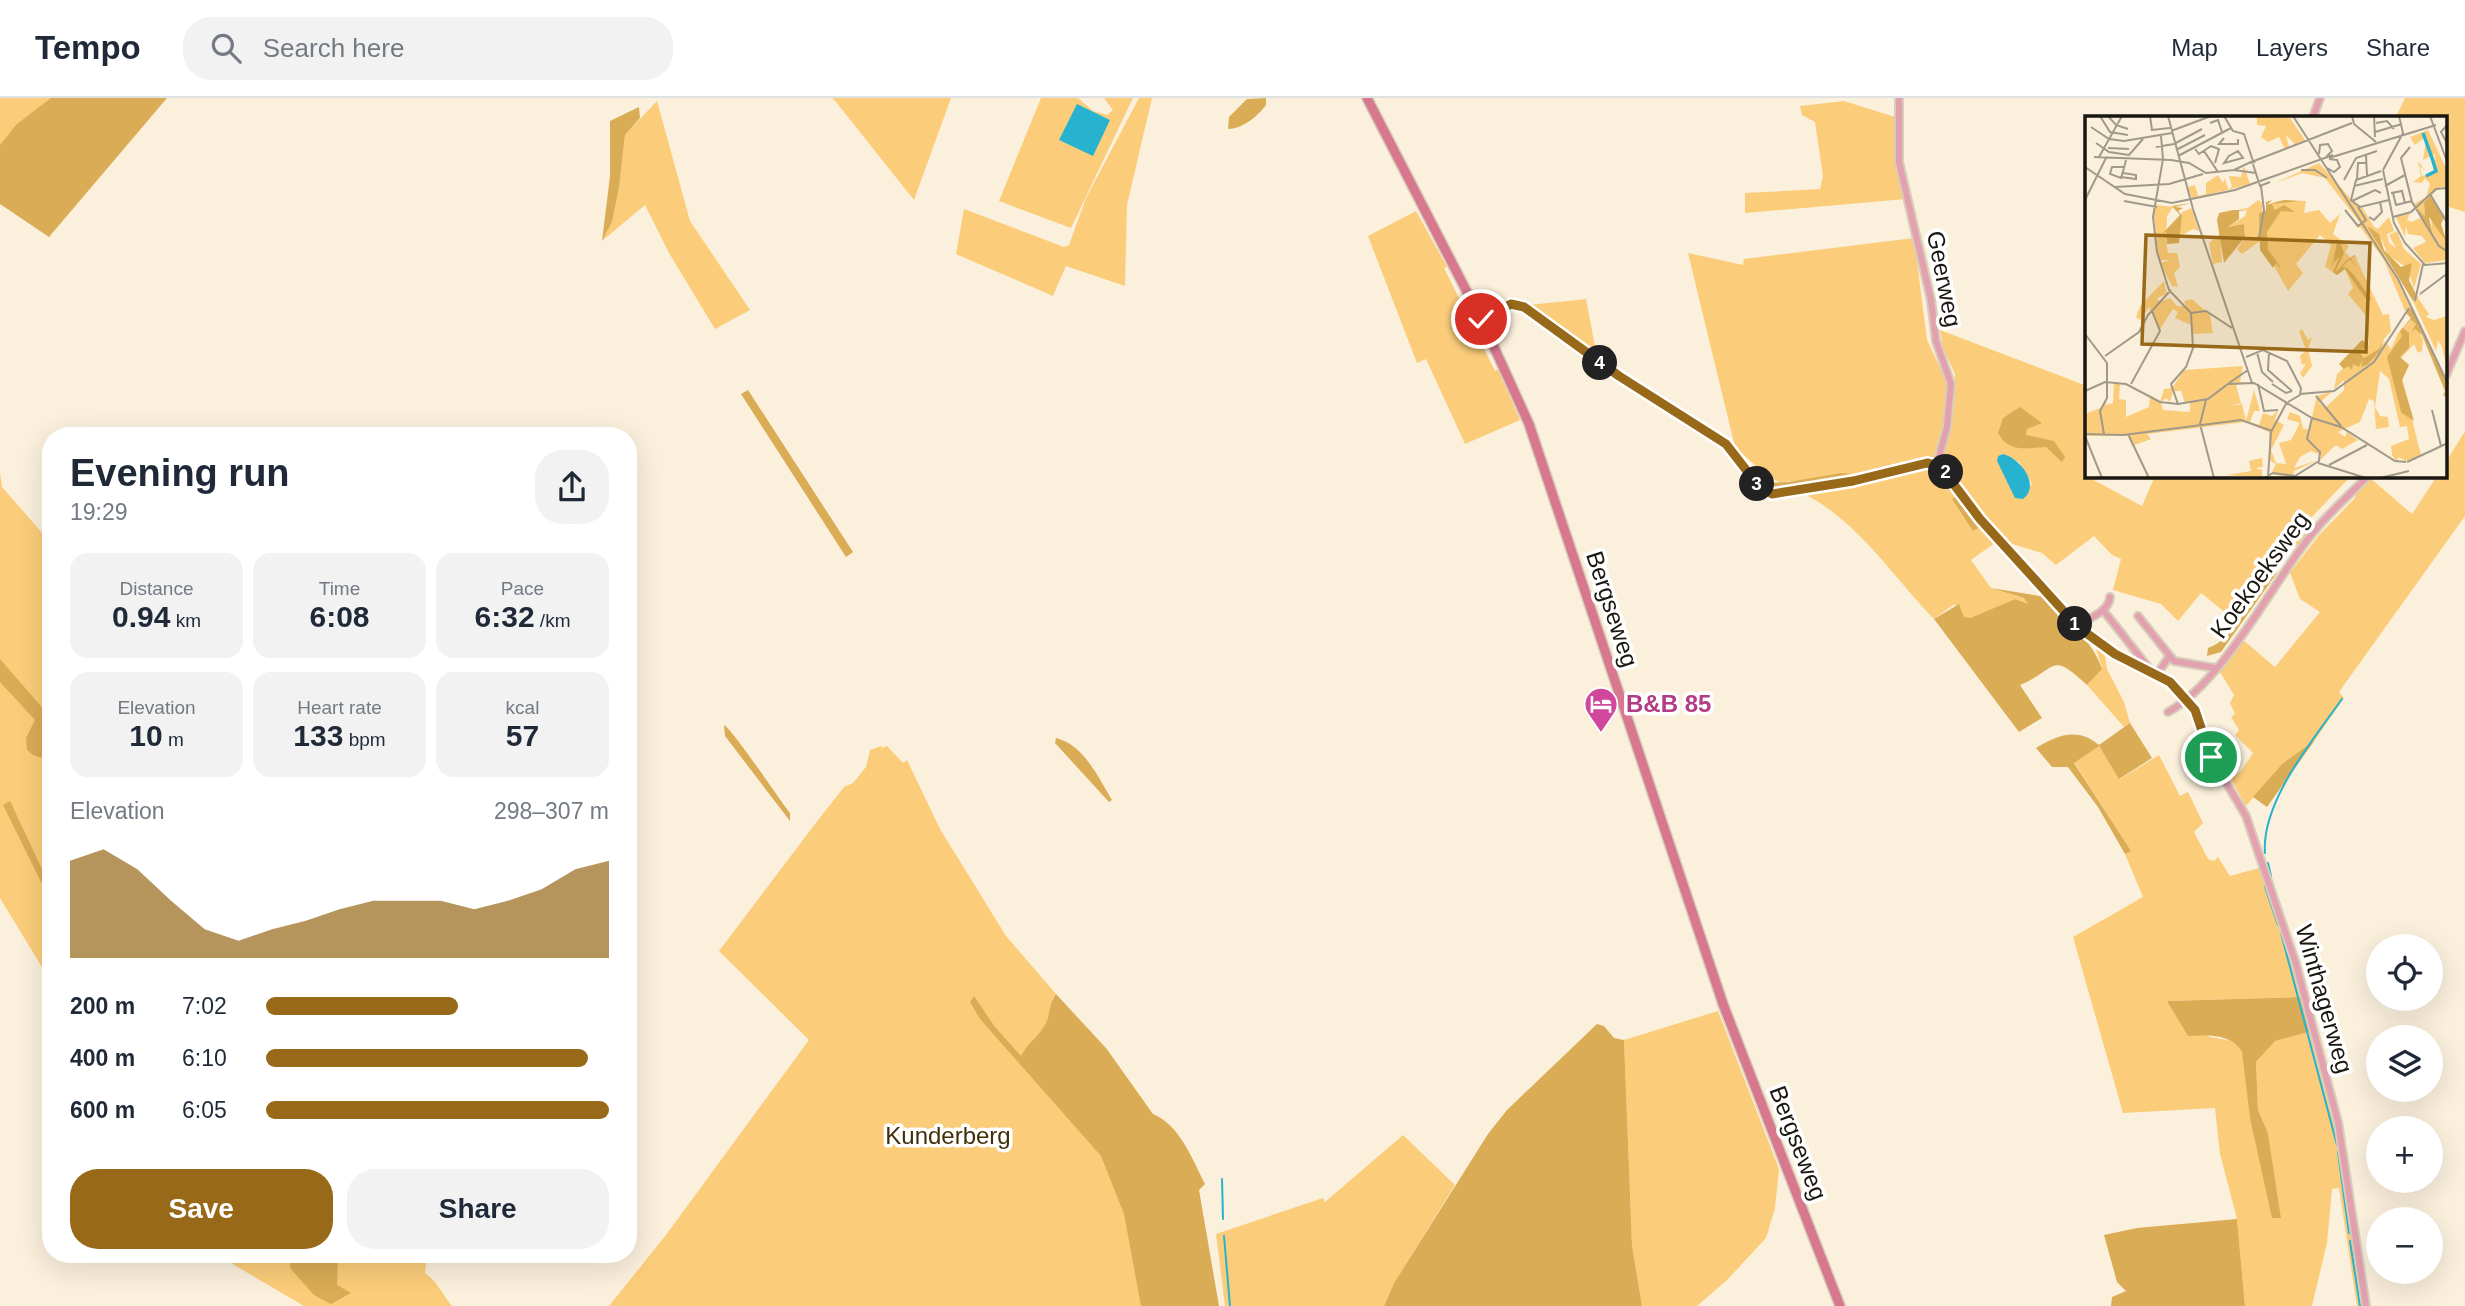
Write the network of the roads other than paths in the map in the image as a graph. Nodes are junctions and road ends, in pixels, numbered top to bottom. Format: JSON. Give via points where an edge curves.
{"nodes":[{"id":1,"x":1367,"y":98,"type":"edge"},
{"id":2,"x":1899,"y":98,"type":"edge"},
{"id":3,"x":2320,"y":98,"type":"edge"},
{"id":4,"x":2313,"y":116,"type":"edge"},
{"id":5,"x":1481,"y":319,"type":"junction"},
{"id":6,"x":2465,"y":331,"type":"edge"},
{"id":7,"x":2448,"y":370,"type":"edge"},
{"id":8,"x":1937,"y":464,"type":"junction"},
{"id":9,"x":2366,"y":478,"type":"edge"},
{"id":10,"x":2110,"y":597,"type":"dead end"},
{"id":11,"x":2103,"y":610,"type":"junction"},
{"id":12,"x":2138,"y":616,"type":"dead end"},
{"id":13,"x":2077,"y":625,"type":"junction"},
{"id":14,"x":2169,"y":657,"type":"junction"},
{"id":15,"x":2215,"y":668,"type":"junction"},
{"id":16,"x":2155,"y":673,"type":"junction"},
{"id":17,"x":2186,"y":701,"type":"junction"},
{"id":18,"x":2168,"y":712,"type":"dead end"},
{"id":19,"x":1840,"y":1306,"type":"edge"},
{"id":20,"x":2366,"y":1306,"type":"edge"}],
"edges":[{"from":1,"to":5,"type":"street","name":"Bergseweg"},
{"from":2,"to":8,"type":"street","name":"Geerweg","via":[[1899,162],[1938,349],[1951,384]]},
{"from":3,"to":4,"type":"street"},
{"from":5,"to":8,"type":"street","via":[[1511,304],[1524,307],[1619,376],[1726,444],[1757,484],[1772,494]]},
{"from":5,"to":19,"type":"street","name":"Bergseweg","via":[[1537,445],[1723,1004]]},
{"from":6,"to":7,"type":"street"},
{"from":8,"to":13,"type":"street"},
{"from":9,"to":15,"type":"street","name":"Koekoeksweg","via":[[2310,536]]},
{"from":10,"to":11,"type":"street"},
{"from":11,"to":13,"type":"street"},
{"from":11,"to":16,"type":"street"},
{"from":12,"to":14,"type":"street"},
{"from":13,"to":16,"type":"street","via":[[2115,654]]},
{"from":14,"to":15,"type":"street","via":[[2180,664]]},
{"from":14,"to":16,"type":"street"},
{"from":15,"to":17,"type":"street","name":"Koekoeksweg"},
{"from":16,"to":17,"type":"street","name":"Winthagerweg","via":[[2166,678]]},
{"from":17,"to":18,"type":"street","name":"Koekoeksweg"},
{"from":17,"to":20,"type":"street","name":"Winthagerweg","via":[[2195,710],[2210,755],[2244,812],[2296,964],[2335,1110]]}]}
